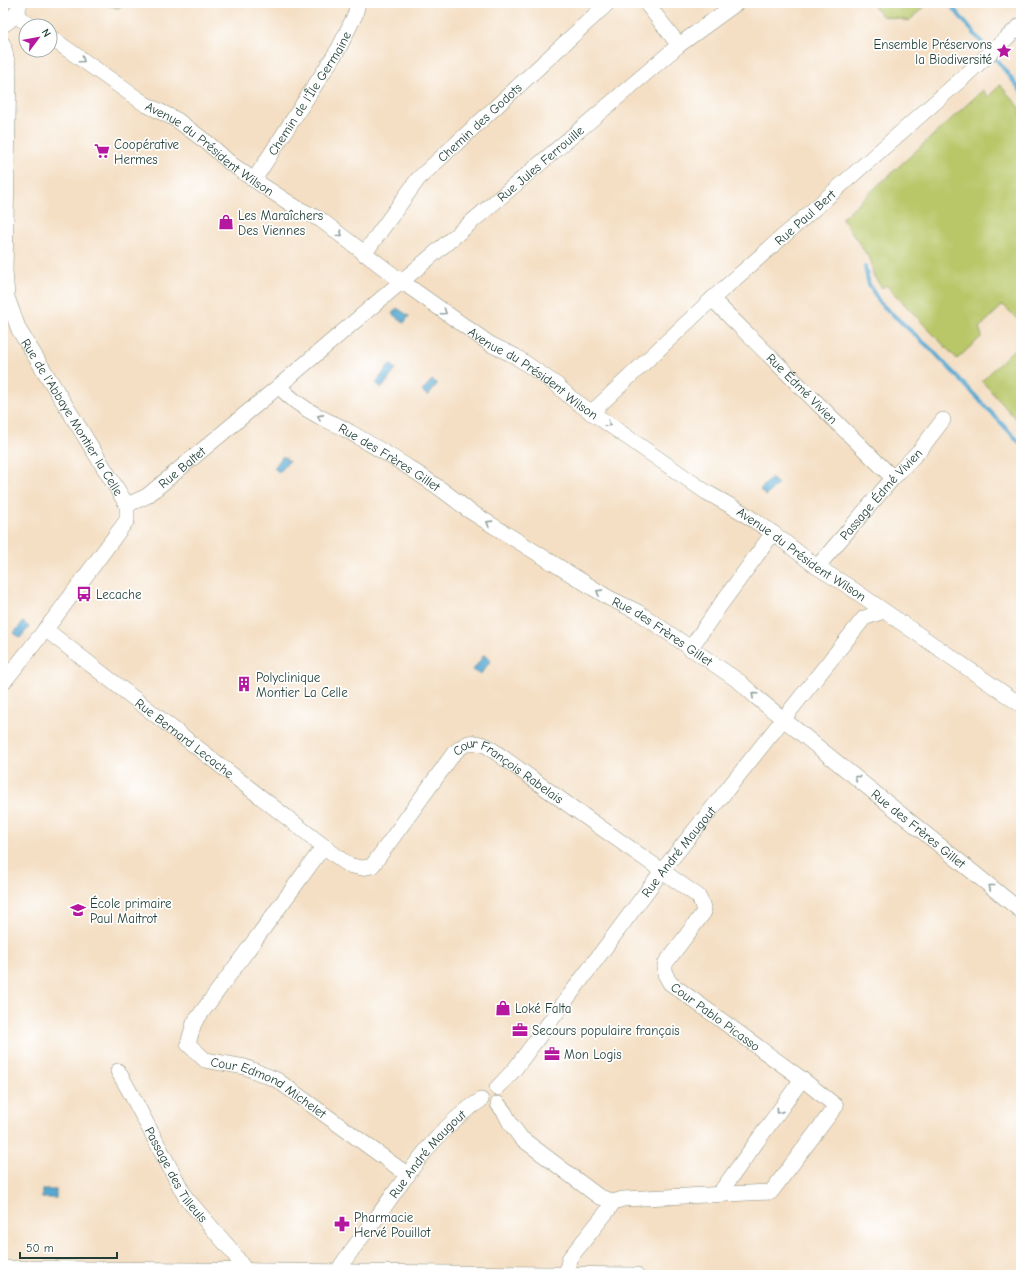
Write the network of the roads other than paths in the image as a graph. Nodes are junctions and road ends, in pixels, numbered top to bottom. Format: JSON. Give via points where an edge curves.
{"nodes":[{"id":1,"x":358,"y":3,"type":"edge"},
{"id":2,"x":608,"y":3,"type":"edge"},
{"id":3,"x":646,"y":3,"type":"edge"},
{"id":4,"x":738,"y":3,"type":"edge"},
{"id":5,"x":1021,"y":24,"type":"edge"},
{"id":6,"x":3,"y":44,"type":"edge"},
{"id":7,"x":58,"y":44,"type":"edge"},
{"id":8,"x":679,"y":45,"type":"junction"},
{"id":9,"x":254,"y":180,"type":"junction"},
{"id":10,"x":364,"y":254,"type":"junction"},
{"id":11,"x":401,"y":281,"type":"junction"},
{"id":12,"x":712,"y":299,"type":"junction"},
{"id":13,"x":278,"y":386,"type":"junction"},
{"id":14,"x":591,"y":413,"type":"junction"},
{"id":15,"x":943,"y":420,"type":"dead end"},
{"id":16,"x":893,"y":478,"type":"junction"},
{"id":17,"x":127,"y":505,"type":"junction"},
{"id":18,"x":773,"y":533,"type":"junction"},
{"id":19,"x":817,"y":566,"type":"junction"},
{"id":20,"x":862,"y":596,"type":"junction"},
{"id":21,"x":884,"y":611,"type":"junction"},
{"id":22,"x":864,"y":618,"type":"junction"},
{"id":23,"x":45,"y":630,"type":"junction"},
{"id":24,"x":690,"y":649,"type":"junction"},
{"id":25,"x":3,"y":683,"type":"edge"},
{"id":26,"x":1021,"y":705,"type":"edge"},
{"id":27,"x":784,"y":719,"type":"junction"},
{"id":28,"x":324,"y":846,"type":"junction"},
{"id":29,"x":662,"y":871,"type":"junction"},
{"id":30,"x":1021,"y":912,"type":"edge"},
{"id":31,"x":118,"y":1072,"type":"dead end"},
{"id":32,"x":802,"y":1079,"type":"junction"},
{"id":33,"x":497,"y":1088,"type":"junction"},
{"id":34,"x":481,"y":1100,"type":"junction"},
{"id":35,"x":498,"y":1104,"type":"junction"},
{"id":36,"x":408,"y":1175,"type":"junction"},
{"id":37,"x":719,"y":1194,"type":"junction"},
{"id":38,"x":613,"y":1202,"type":"junction"},
{"id":39,"x":3,"y":1268,"type":"edge"},
{"id":40,"x":245,"y":1270,"type":"junction"},
{"id":41,"x":337,"y":1272,"type":"junction"},
{"id":42,"x":359,"y":1274,"type":"edge"},
{"id":43,"x":547,"y":1274,"type":"edge"},
{"id":44,"x":567,"y":1274,"type":"junction"},
{"id":45,"x":636,"y":1275,"type":"edge"}],
"edges":[{"from":1,"to":9,"type":"street","name":"Chemin de l'Île Germaine","via":[[339,48]]},
{"from":2,"to":10,"type":"street","name":"Chemin des Godots","via":[[418,179]]},
{"from":3,"to":8,"type":"street"},
{"from":4,"to":8,"type":"street"},
{"from":5,"to":12,"type":"street","name":"Rue Paul Bert"},
{"from":6,"to":17,"type":"street","name":"Rue de l'Abbaye Montier la Celle","via":[[9,70],[5,270],[7,297],[19,330]]},
{"from":7,"to":9,"type":"street","name":"Avenue du Président Wilson","one_way":true,"via":[[145,104],[177,120]]},
{"from":8,"to":11,"type":"street","name":"Rue Jules Ferrouille"},
{"from":9,"to":10,"type":"street","name":"Avenue du Président Wilson","one_way":true,"via":[[320,220]]},
{"from":10,"to":11,"type":"street","name":"Avenue du Président Wilson"},
{"from":11,"to":13,"type":"street","name":"Rue Baltet"},
{"from":11,"to":14,"type":"street","name":"Avenue du Président Wilson","one_way":true,"via":[[490,344],[515,356],[557,385]]},
{"from":12,"to":14,"type":"street","name":"Rue Paul Bert"},
{"from":12,"to":16,"type":"street","name":"Rue Édmé Vivien"},
{"from":13,"to":17,"type":"street","name":"Rue Baltet","via":[[147,496]]},
{"from":24,"to":13,"type":"street","name":"Rue des Frères Gillet","one_way":true,"via":[[638,612],[609,598],[468,510],[448,493],[361,438],[319,417]]},
{"from":14,"to":18,"type":"street","name":"Avenue du Président Wilson","one_way":true,"via":[[706,492]]},
{"from":15,"to":16,"type":"street","name":"Passage Édmé Vivien","via":[[920,450]]},
{"from":16,"to":19,"type":"street","name":"Passage Édmé Vivien"},
{"from":17,"to":23,"type":"street","via":[[128,520]]},
{"from":18,"to":19,"type":"street","name":"Avenue du Président Wilson"},
{"from":18,"to":24,"type":"street"},
{"from":19,"to":20,"type":"street","name":"Avenue du Président Wilson"},
{"from":20,"to":21,"type":"street","name":"Avenue du Président Wilson"},
{"from":20,"to":22,"type":"street"},
{"from":21,"to":22,"type":"street"},
{"from":21,"to":26,"type":"street","name":"Avenue du Président Wilson"},
{"from":22,"to":27,"type":"street","name":"Rue André Maugout"},
{"from":23,"to":25,"type":"street"},
{"from":23,"to":28,"type":"street","name":"Rue Bernard Lecache"},
{"from":27,"to":24,"type":"street","name":"Rue des Frères Gillet","one_way":true,"via":[[740,682]]},
{"from":27,"to":29,"type":"street","name":"Rue André Maugout"},
{"from":30,"to":27,"type":"street","name":"Rue des Frères Gillet","one_way":true},
{"from":28,"to":29,"type":"street","name":"Cour François Rabelais","via":[[348,865],[362,868],[372,866],[454,753],[465,744],[475,742],[487,746]]},
{"from":28,"to":36,"type":"street","name":"Cour Edmond Michelet","via":[[194,1023],[188,1044],[205,1060],[245,1067],[277,1080]]},
{"from":29,"to":32,"type":"street","name":"Cour Pablo Picasso","via":[[698,896],[704,912],[665,964],[665,974],[670,983]]},
{"from":29,"to":33,"type":"street","name":"Rue André Maugout","via":[[514,1070]]},
{"from":31,"to":40,"type":"street","name":"Passage des Tilleuls","via":[[186,1198]]},
{"from":32,"to":37,"type":"street","one_way":true},
{"from":32,"to":37,"type":"street","name":"Cour Pablo Picasso","via":[[836,1106],[771,1192]]},
{"from":33,"to":34,"type":"street","via":[[485,1088],[481,1092]]},
{"from":33,"to":35,"type":"street","via":[[501,1094]]},
{"from":34,"to":35,"type":"street","via":[[488,1107]]},
{"from":34,"to":36,"type":"street","name":"Rue André Maugout","via":[[447,1126]]},
{"from":35,"to":38,"type":"street","via":[[520,1138],[598,1196]]},
{"from":36,"to":41,"type":"street","name":"Rue André Maugout"},
{"from":37,"to":38,"type":"street","name":"Cour Pablo Picasso","via":[[623,1199]]},
{"from":38,"to":44,"type":"street","via":[[569,1259]]},
{"from":39,"to":40,"type":"street"},
{"from":40,"to":41,"type":"street"},
{"from":41,"to":42,"type":"street"},
{"from":42,"to":43,"type":"street"},
{"from":43,"to":44,"type":"street"},
{"from":44,"to":45,"type":"street"}]}
